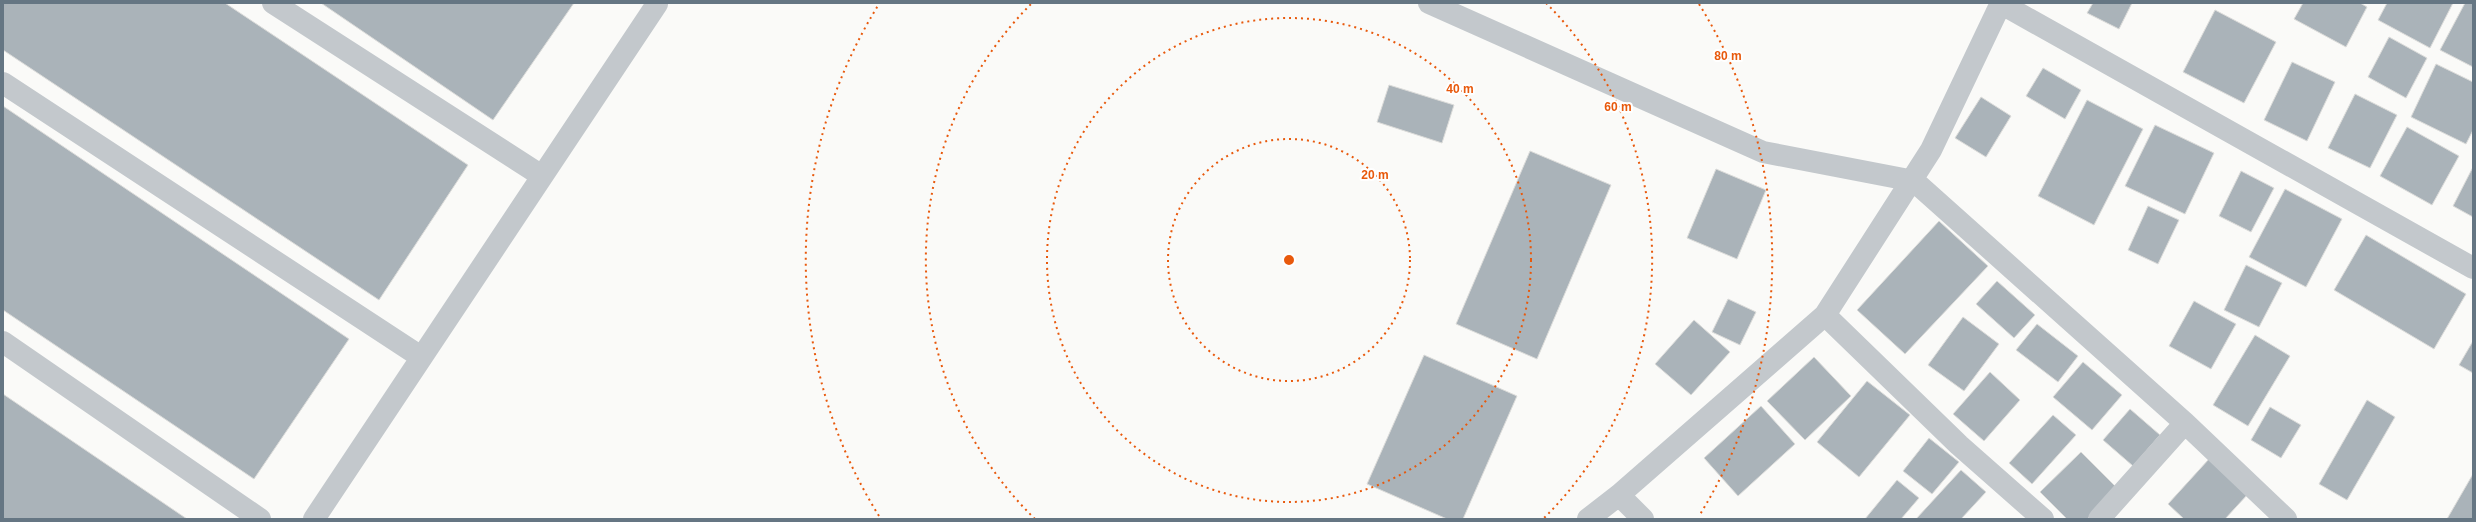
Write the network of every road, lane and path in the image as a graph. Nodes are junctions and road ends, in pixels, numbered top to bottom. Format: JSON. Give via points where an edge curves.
{"nodes":[{"id":1,"x":273,"y":3,"type":"edge"},
{"id":2,"x":655,"y":3,"type":"edge"},
{"id":3,"x":1429,"y":3,"type":"edge"},
{"id":4,"x":2000,"y":3,"type":"edge"},
{"id":5,"x":3,"y":83,"type":"edge"},
{"id":6,"x":542,"y":176,"type":"junction"},
{"id":7,"x":1914,"y":181,"type":"junction"},
{"id":8,"x":2473,"y":268,"type":"edge"},
{"id":9,"x":1825,"y":315,"type":"junction"},
{"id":10,"x":3,"y":342,"type":"edge"},
{"id":11,"x":421,"y":357,"type":"junction"},
{"id":12,"x":2185,"y":424,"type":"junction"},
{"id":13,"x":1619,"y":495,"type":"junction"},
{"id":14,"x":260,"y":519,"type":"edge"},
{"id":15,"x":314,"y":519,"type":"edge"},
{"id":16,"x":1588,"y":519,"type":"edge"},
{"id":17,"x":1643,"y":519,"type":"edge"},
{"id":18,"x":2043,"y":519,"type":"edge"},
{"id":19,"x":2099,"y":519,"type":"edge"},
{"id":20,"x":2286,"y":519,"type":"edge"}],
"edges":[{"from":1,"to":6,"type":"street"},
{"from":2,"to":6,"type":"street","via":[[657,4]]},
{"from":3,"to":7,"type":"street","via":[[1762,152]]},
{"from":4,"to":7,"type":"street"},
{"from":4,"to":8,"type":"street"},
{"from":5,"to":11,"type":"street"},
{"from":6,"to":11,"type":"street"},
{"from":7,"to":9,"type":"street"},
{"from":7,"to":12,"type":"street"},
{"from":9,"to":13,"type":"street"},
{"from":9,"to":18,"type":"street","via":[[1959,445]]},
{"from":10,"to":14,"type":"street"},
{"from":11,"to":15,"type":"street"},
{"from":12,"to":19,"type":"street"},
{"from":12,"to":20,"type":"street"},
{"from":13,"to":16,"type":"street"},
{"from":13,"to":17,"type":"street"}]}
